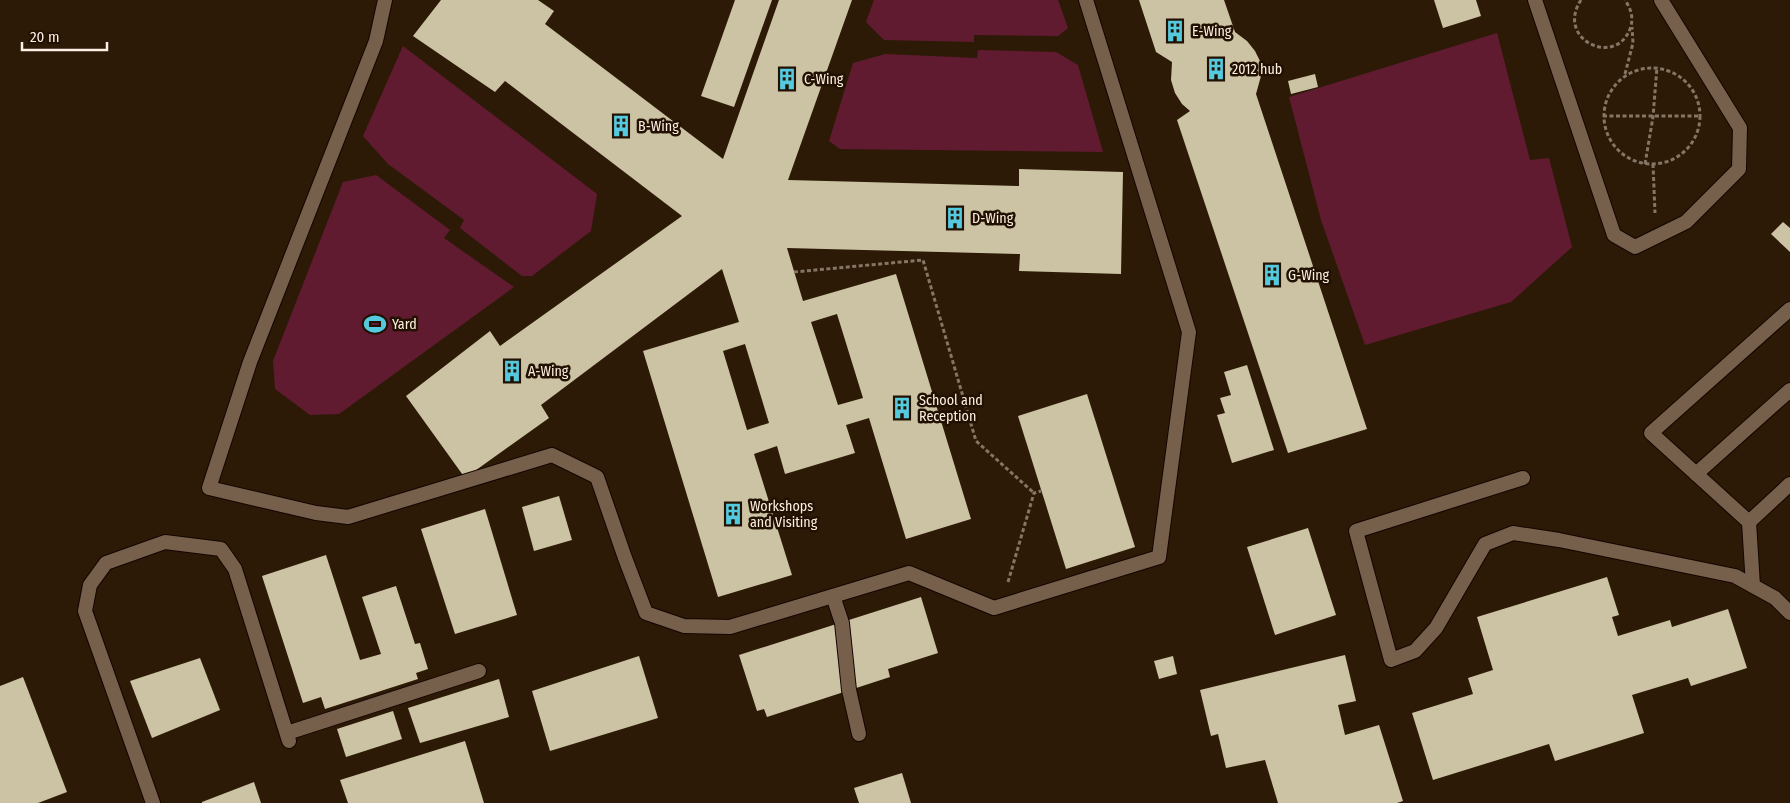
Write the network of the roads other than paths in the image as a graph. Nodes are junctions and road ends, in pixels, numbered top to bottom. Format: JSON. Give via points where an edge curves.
{"nodes":[{"id":1,"x":385,"y":0,"type":"edge"},
{"id":2,"x":1086,"y":0,"type":"edge"},
{"id":3,"x":1535,"y":0,"type":"edge"},
{"id":4,"x":1661,"y":0,"type":"edge"},
{"id":5,"x":1790,"y":308,"type":"edge"},
{"id":6,"x":1790,"y":390,"type":"edge"},
{"id":7,"x":1696,"y":474,"type":"junction"},
{"id":8,"x":1523,"y":478,"type":"dead end"},
{"id":9,"x":1790,"y":484,"type":"edge"},
{"id":10,"x":1749,"y":522,"type":"junction"},
{"id":11,"x":1752,"y":586,"type":"junction"},
{"id":12,"x":833,"y":596,"type":"junction"},
{"id":13,"x":1790,"y":613,"type":"edge"},
{"id":14,"x":479,"y":671,"type":"dead end"},
{"id":15,"x":860,"y":734,"type":"dead end"},
{"id":16,"x":152,"y":803,"type":"edge"}],
"edges":[{"from":1,"to":12,"type":"lane","via":[[376,41],[250,362],[209,488],[316,513],[348,517],[552,455],[597,476],[646,613],[684,626],[730,627]]},
{"from":2,"to":12,"type":"lane","via":[[1189,332],[1159,557],[994,608],[909,573]]},
{"from":3,"to":4,"type":"lane","via":[[1614,235],[1635,247],[1686,222],[1739,169],[1740,128]]},
{"from":5,"to":7,"type":"lane","via":[[1651,433]]},
{"from":6,"to":7,"type":"lane"},
{"from":7,"to":10,"type":"lane"},
{"from":8,"to":11,"type":"lane","via":[[1356,531],[1391,660],[1415,651],[1436,628],[1485,544],[1513,533],[1735,576]]},
{"from":9,"to":10,"type":"lane"},
{"from":10,"to":11,"type":"lane"},
{"from":11,"to":13,"type":"lane","via":[[1775,598]]},
{"from":12,"to":15,"type":"lane","via":[[842,623],[849,690]]},
{"from":14,"to":16,"type":"lane","via":[[288,737],[235,569],[221,549],[165,542],[106,564],[90,585],[85,611]]}]}
